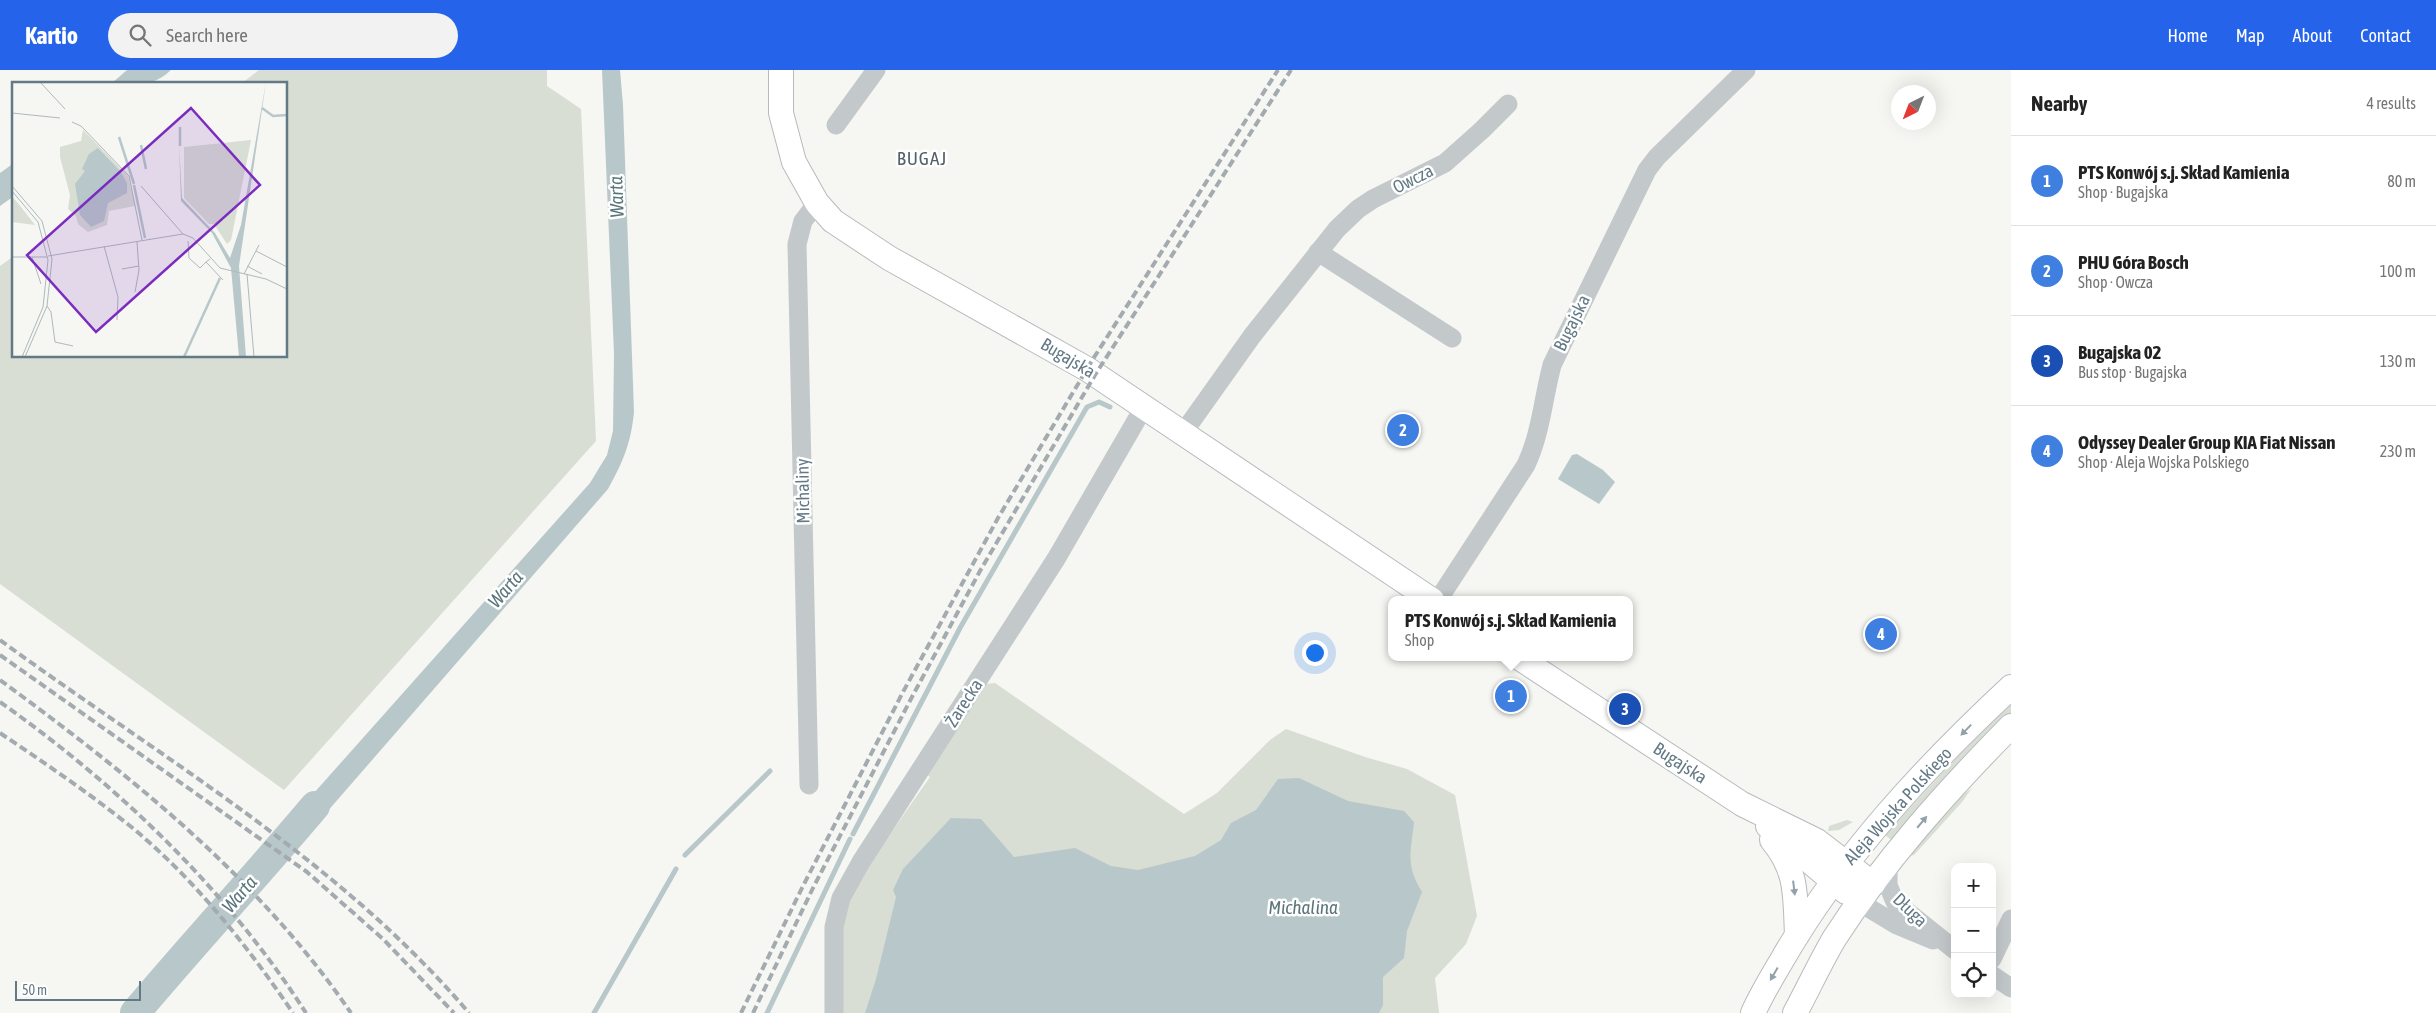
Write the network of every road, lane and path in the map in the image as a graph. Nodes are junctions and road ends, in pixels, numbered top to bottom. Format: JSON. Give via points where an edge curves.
{"nodes":[{"id":1,"x":781,"y":70,"type":"edge"},
{"id":2,"x":876,"y":70,"type":"edge"},
{"id":3,"x":1746,"y":70,"type":"edge"},
{"id":4,"x":1508,"y":104,"type":"dead end"},
{"id":5,"x":836,"y":125,"type":"dead end"},
{"id":6,"x":817,"y":203,"type":"junction"},
{"id":7,"x":1318,"y":252,"type":"junction"},
{"id":8,"x":1452,"y":338,"type":"dead end"},
{"id":9,"x":1144,"y":407,"type":"junction"},
{"id":10,"x":1183,"y":433,"type":"junction"},
{"id":11,"x":1426,"y":596,"type":"edge"},
{"id":12,"x":1441,"y":596,"type":"edge"},
{"id":13,"x":1524,"y":661,"type":"edge"},
{"id":14,"x":2011,"y":686,"type":"edge"},
{"id":15,"x":2011,"y":726,"type":"edge"},
{"id":16,"x":809,"y":784,"type":"dead end"},
{"id":17,"x":1742,"y":804,"type":"junction"},
{"id":18,"x":1888,"y":865,"type":"junction"},
{"id":19,"x":1840,"y":873,"type":"junction"},
{"id":20,"x":1866,"y":893,"type":"junction"},
{"id":21,"x":2011,"y":919,"type":"edge"},
{"id":22,"x":1797,"y":935,"type":"junction"},
{"id":23,"x":1951,"y":947,"type":"edge"},
{"id":24,"x":1951,"y":948,"type":"edge"},
{"id":25,"x":1995,"y":953,"type":"edge"},
{"id":26,"x":1996,"y":978,"type":"edge"},
{"id":27,"x":2011,"y":988,"type":"edge"},
{"id":28,"x":834,"y":1013,"type":"edge"},
{"id":29,"x":1752,"y":1013,"type":"edge"},
{"id":30,"x":1795,"y":1013,"type":"edge"}],
"edges":[{"from":1,"to":6,"type":"main road","name":"Bugajska","via":[[781,112],[786,139],[794,162]]},
{"from":2,"to":5,"type":"street"},
{"from":3,"to":12,"type":"street","name":"Bugajska","via":[[1647,170],[1552,365],[1540,430],[1526,465]]},
{"from":4,"to":7,"type":"street","name":"Owcza","via":[[1445,163],[1358,209]]},
{"from":6,"to":9,"type":"main road","name":"Bugajska","via":[[854,237],[1045,344]]},
{"from":6,"to":16,"type":"street","name":"Michaliny","via":[[803,221],[797,257]]},
{"from":7,"to":8,"type":"street"},
{"from":7,"to":10,"type":"street","name":"Owcza","via":[[1252,336]]},
{"from":9,"to":10,"type":"main road","name":"Bugajska"},
{"from":9,"to":28,"type":"street","name":"Żarecka","via":[[1056,559],[841,898],[834,927]]},
{"from":10,"to":11,"type":"main road","name":"Bugajska"},
{"from":13,"to":17,"type":"main road","name":"Bugajska"},
{"from":14,"to":19,"type":"main road","name":"Aleja Wojska Polskiego","one_way":true,"via":[[1871,831]]},
{"from":18,"to":15,"type":"main road","name":"Aleja Wojska Polskiego","one_way":true,"via":[[1942,798]]},
{"from":17,"to":19,"type":"main road","name":"Bugajska"},
{"from":17,"to":22,"type":"main road","one_way":true,"via":[[1788,863],[1794,887]]},
{"from":18,"to":20,"type":"main road","name":"Aleja Wojska Polskiego"},
{"from":18,"to":23,"type":"street","name":"Długa","via":[[1888,885],[1895,902]]},
{"from":19,"to":20,"type":"main road","name":"Bugajska"},
{"from":19,"to":22,"type":"main road","name":"Aleja Wojska Polskiego"},
{"from":20,"to":24,"type":"street","name":"Długa","via":[[1897,925]]},
{"from":20,"to":30,"type":"main road","name":"Aleja Wojska Polskiego","via":[[1830,947]]},
{"from":21,"to":25,"type":"street"},
{"from":22,"to":29,"type":"main road","name":"Aleja Wojska Polskiego","one_way":true},
{"from":26,"to":27,"type":"street"}]}
